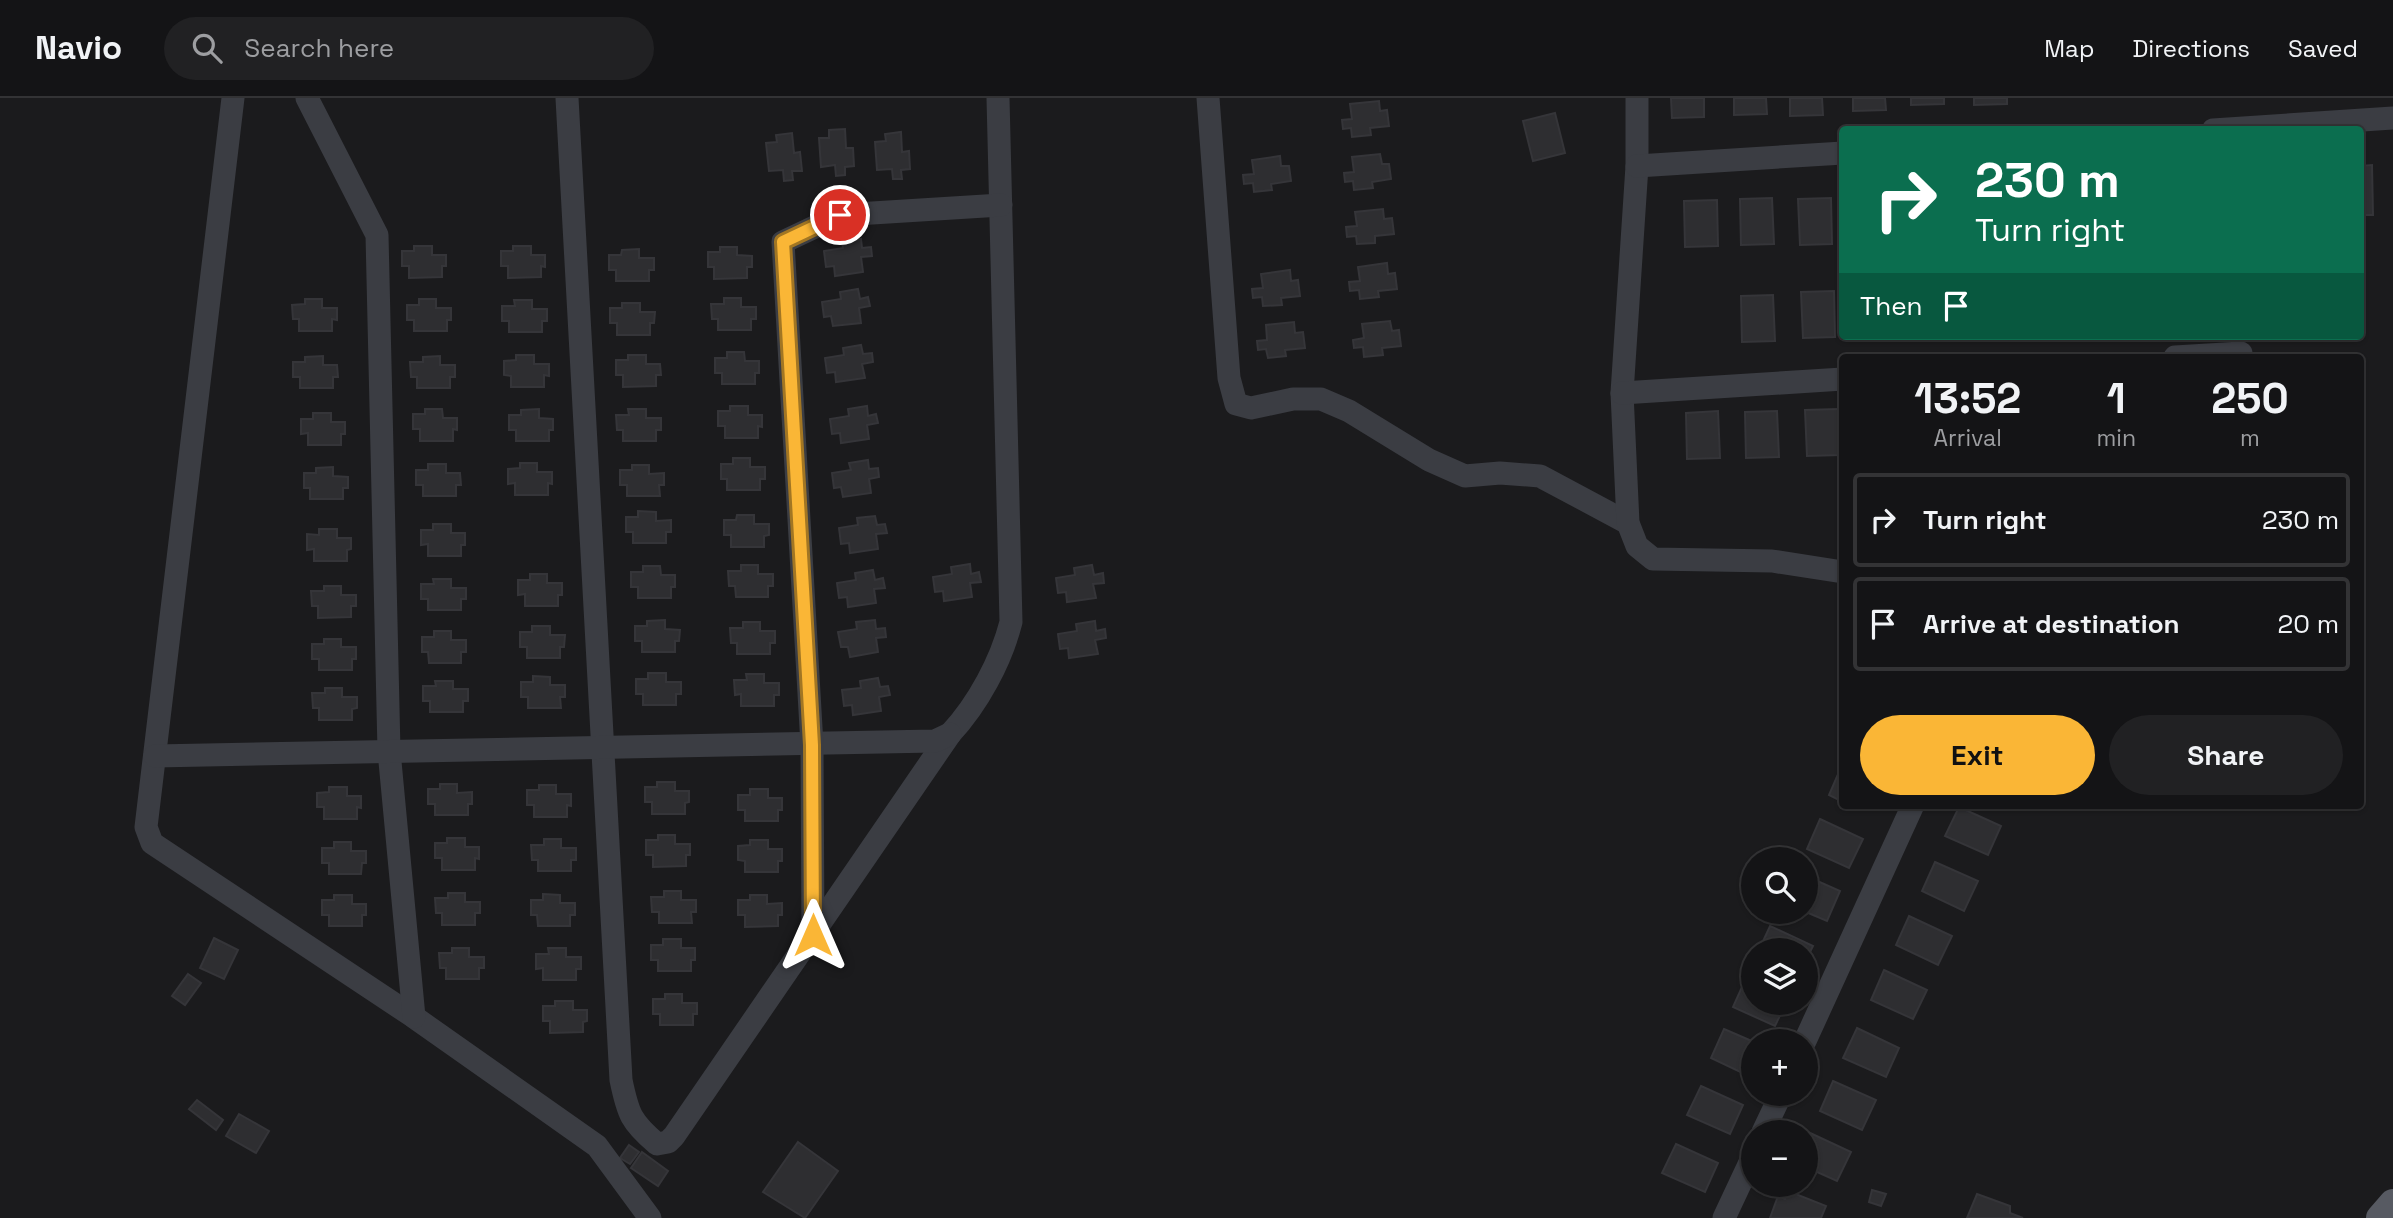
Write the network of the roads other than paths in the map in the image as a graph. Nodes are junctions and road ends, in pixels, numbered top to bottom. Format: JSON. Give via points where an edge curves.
{"nodes":[{"id":1,"x":233,"y":98,"type":"edge"},
{"id":2,"x":307,"y":98,"type":"edge"},
{"id":3,"x":567,"y":98,"type":"edge"},
{"id":4,"x":998,"y":98,"type":"edge"},
{"id":5,"x":1208,"y":98,"type":"edge"},
{"id":6,"x":1637,"y":98,"type":"edge"},
{"id":7,"x":2393,"y":118,"type":"edge"},
{"id":8,"x":2273,"y":126,"type":"edge"},
{"id":9,"x":1839,"y":153,"type":"edge"},
{"id":10,"x":1637,"y":166,"type":"junction"},
{"id":11,"x":1001,"y":205,"type":"junction"},
{"id":12,"x":2241,"y":353,"type":"dead end"},
{"id":13,"x":2224,"y":354,"type":"edge"},
{"id":14,"x":1839,"y":379,"type":"edge"},
{"id":15,"x":1622,"y":393,"type":"junction"},
{"id":16,"x":1628,"y":523,"type":"junction"},
{"id":17,"x":1839,"y":571,"type":"edge"},
{"id":18,"x":950,"y":734,"type":"junction"},
{"id":19,"x":812,"y":745,"type":"junction"},
{"id":20,"x":601,"y":749,"type":"junction"},
{"id":21,"x":389,"y":751,"type":"junction"},
{"id":22,"x":155,"y":756,"type":"junction"},
{"id":23,"x":1911,"y":809,"type":"edge"},
{"id":24,"x":813,"y":935,"type":"junction"},
{"id":25,"x":414,"y":1017,"type":"junction"},
{"id":26,"x":1810,"y":1029,"type":"edge"},
{"id":27,"x":1741,"y":1182,"type":"edge"},
{"id":28,"x":2393,"y":1203,"type":"edge"},
{"id":29,"x":650,"y":1218,"type":"edge"},
{"id":30,"x":1724,"y":1218,"type":"edge"},
{"id":31,"x":2380,"y":1218,"type":"edge"}],
"edges":[{"from":1,"to":22,"type":"street"},
{"from":2,"to":21,"type":"street","via":[[377,234]]},
{"from":3,"to":20,"type":"street"},
{"from":4,"to":11,"type":"street"},
{"from":5,"to":16,"type":"street","via":[[1229,378],[1236,404],[1251,408],[1293,399],[1321,399],[1465,476],[1540,476]]},
{"from":6,"to":10,"type":"street"},
{"from":7,"to":8,"type":"street"},
{"from":9,"to":10,"type":"street"},
{"from":10,"to":15,"type":"street"},
{"from":11,"to":18,"type":"street","via":[[1011,622],[1004,650]]},
{"from":11,"to":19,"type":"street","via":[[840,215],[783,242]]},
{"from":12,"to":13,"type":"street"},
{"from":14,"to":15,"type":"street"},
{"from":15,"to":16,"type":"street"},
{"from":16,"to":17,"type":"street","via":[[1637,546],[1653,559],[1772,561]]},
{"from":18,"to":19,"type":"street","via":[[935,741]]},
{"from":18,"to":24,"type":"street"},
{"from":19,"to":20,"type":"street"},
{"from":19,"to":24,"type":"street"},
{"from":20,"to":21,"type":"street"},
{"from":20,"to":24,"type":"street","via":[[621,1080],[635,1126],[657,1144],[674,1136]]},
{"from":21,"to":22,"type":"street"},
{"from":21,"to":25,"type":"street"},
{"from":22,"to":25,"type":"street","via":[[146,827],[152,843]]},
{"from":23,"to":26,"type":"street"},
{"from":25,"to":29,"type":"street","via":[[597,1146]]},
{"from":27,"to":30,"type":"street"},
{"from":28,"to":31,"type":"main road"}]}
